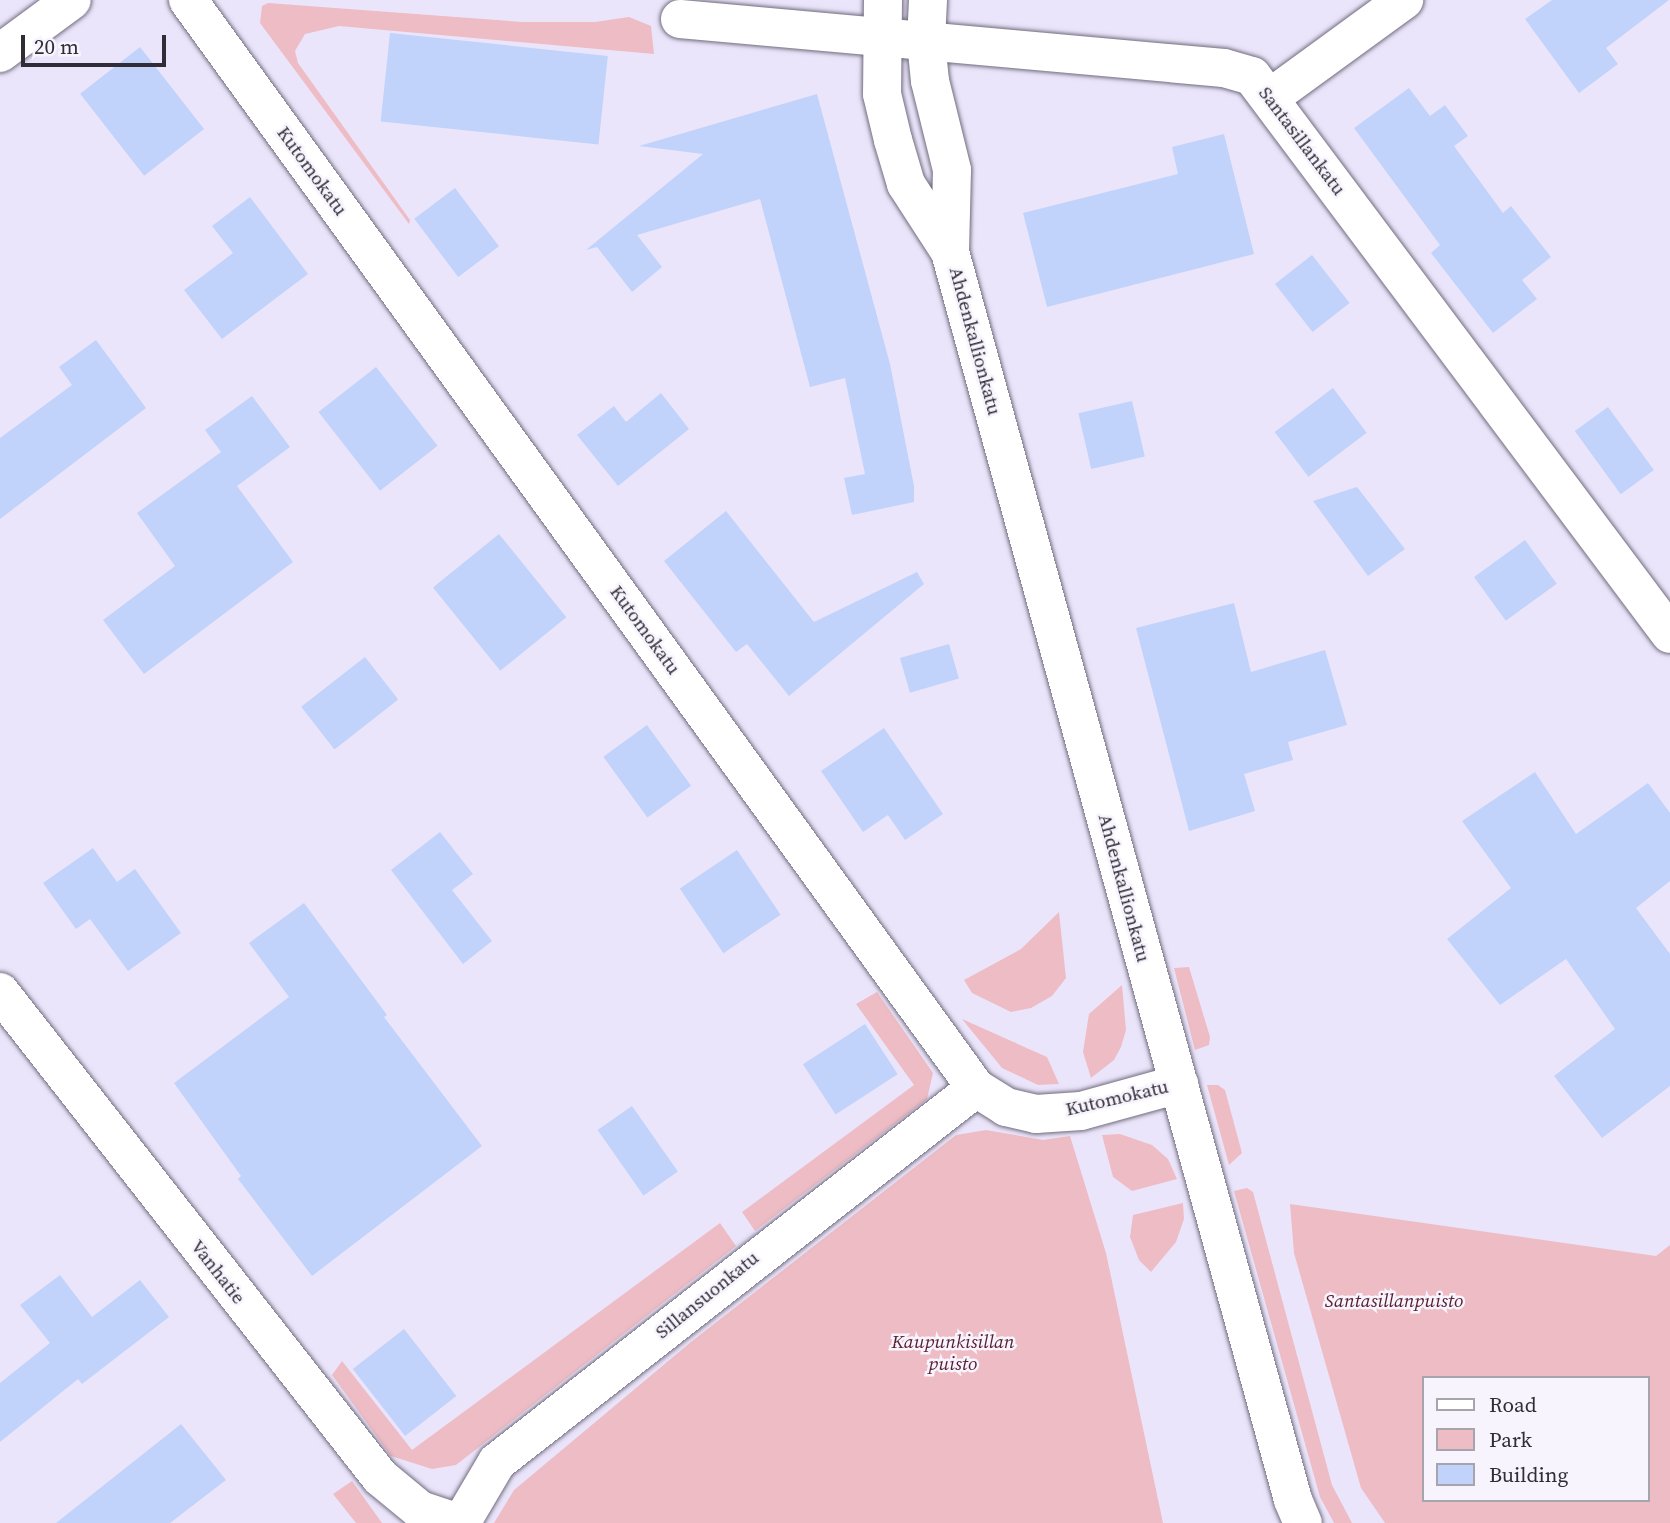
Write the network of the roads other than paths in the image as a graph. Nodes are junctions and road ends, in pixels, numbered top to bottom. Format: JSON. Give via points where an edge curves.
{"nodes":[{"id":1,"x":72,"y":0,"type":"edge"},
{"id":2,"x":188,"y":0,"type":"edge"},
{"id":3,"x":928,"y":0,"type":"edge"},
{"id":4,"x":1404,"y":0,"type":"edge"},
{"id":5,"x":881,"y":18,"type":"edge"},
{"id":6,"x":680,"y":19,"type":"dead end"},
{"id":7,"x":926,"y":41,"type":"junction"},
{"id":8,"x":0,"y":52,"type":"edge"},
{"id":9,"x":1271,"y":97,"type":"junction"},
{"id":10,"x":950,"y":251,"type":"junction"},
{"id":11,"x":1670,"y":634,"type":"edge"},
{"id":12,"x":2,"y":1001,"type":"edge"},
{"id":13,"x":1179,"y":1084,"type":"junction"},
{"id":14,"x":976,"y":1088,"type":"junction"},
{"id":15,"x":460,"y":1523,"type":"edge"},
{"id":16,"x":1303,"y":1523,"type":"edge"}],
"edges":[{"from":1,"to":8,"type":"street"},
{"from":2,"to":14,"type":"street","name":"Kutomokatu"},
{"from":3,"to":7,"type":"street","name":"Ahdenkallionkatu"},
{"from":4,"to":9,"type":"street"},
{"from":5,"to":6,"type":"street","name":"Santasillankatu"},
{"from":5,"to":7,"type":"street","name":"Santasillankatu"},
{"from":5,"to":10,"type":"street","name":"Ahdenkallionkatu","via":[[882,94],[906,184]]},
{"from":7,"to":9,"type":"street","name":"Santasillankatu","via":[[1224,68],[1252,76]]},
{"from":7,"to":10,"type":"street","name":"Ahdenkallionkatu","via":[[930,81],[952,170]]},
{"from":9,"to":11,"type":"street","name":"Santasillankatu"},
{"from":10,"to":13,"type":"street","name":"Ahdenkallionkatu"},
{"from":12,"to":15,"type":"street","name":"Vanhatie","via":[[380,1477],[420,1510]]},
{"from":13,"to":14,"type":"street","name":"Kutomokatu","via":[[1081,1111],[1036,1114],[1006,1107]]},
{"from":13,"to":16,"type":"street","name":"Ahdenkallionkatu"},
{"from":14,"to":15,"type":"street","name":"Sillansuonkatu","via":[[497,1462]]}]}
